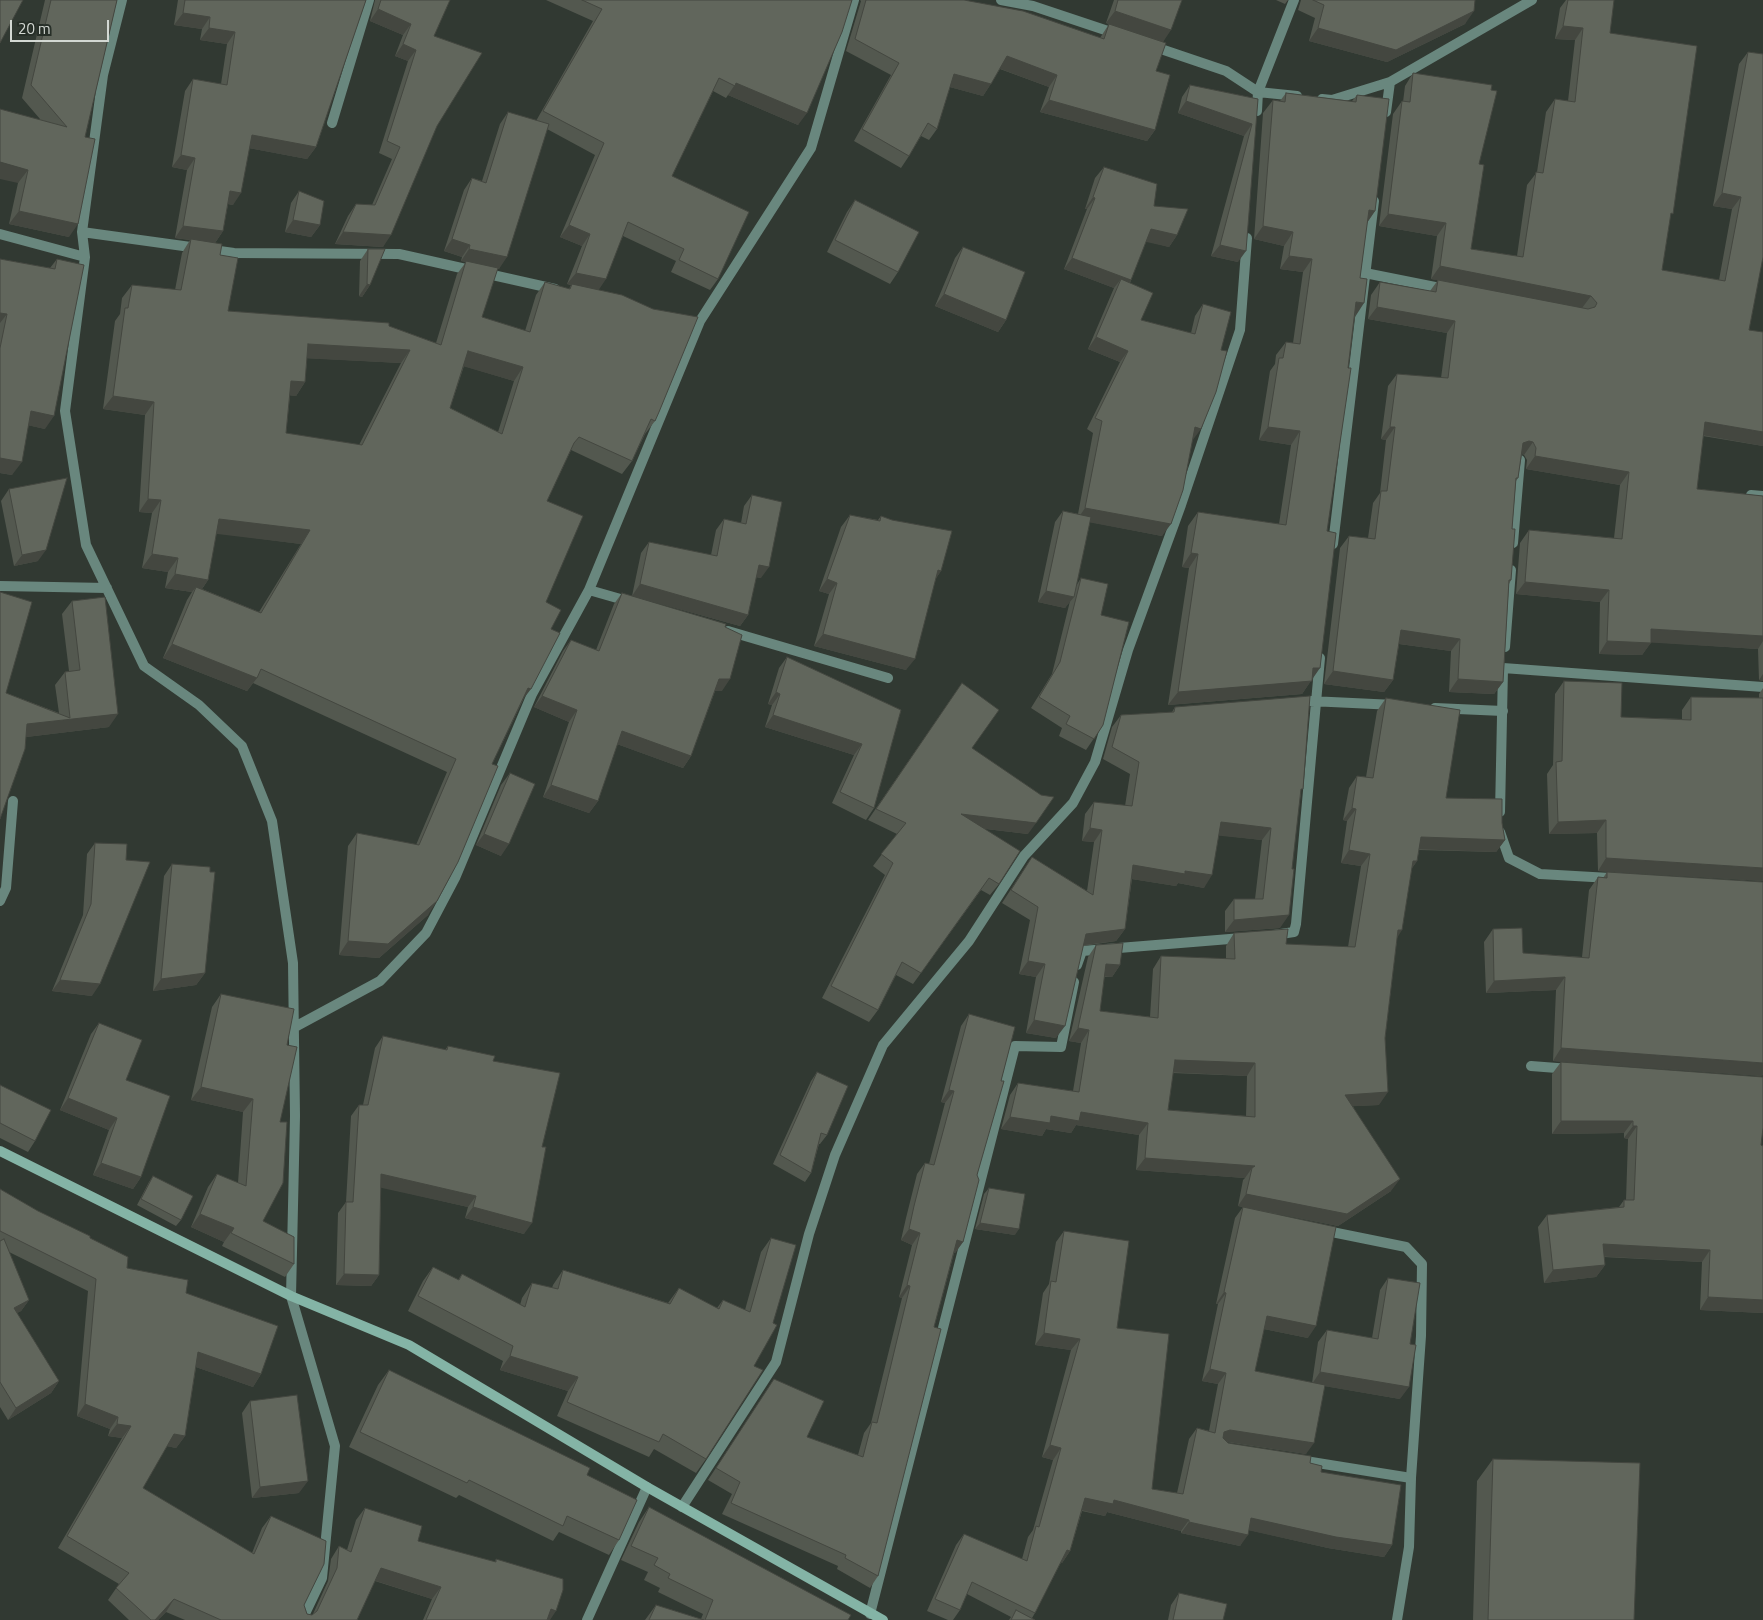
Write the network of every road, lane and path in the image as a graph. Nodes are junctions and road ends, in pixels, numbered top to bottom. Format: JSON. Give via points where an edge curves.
{"nodes":[{"id":1,"x":122,"y":0,"type":"edge"},
{"id":2,"x":369,"y":0,"type":"edge"},
{"id":3,"x":854,"y":0,"type":"edge"},
{"id":4,"x":1001,"y":0,"type":"edge"},
{"id":5,"x":1294,"y":0,"type":"edge"},
{"id":6,"x":1532,"y":0,"type":"edge"},
{"id":7,"x":1124,"y":37,"type":"edge"},
{"id":8,"x":1143,"y":43,"type":"edge"},
{"id":9,"x":1390,"y":82,"type":"junction"},
{"id":10,"x":1258,"y":92,"type":"junction"},
{"id":11,"x":1385,"y":120,"type":"edge"},
{"id":12,"x":1256,"y":122,"type":"edge"},
{"id":13,"x":332,"y":123,"type":"edge"},
{"id":14,"x":1376,"y":187,"type":"edge"},
{"id":15,"x":1248,"y":231,"type":"edge"},
{"id":16,"x":82,"y":232,"type":"junction"},
{"id":17,"x":0,"y":234,"type":"edge"},
{"id":18,"x":84,"y":257,"type":"junction"},
{"id":19,"x":1365,"y":274,"type":"junction"},
{"id":20,"x":564,"y":291,"type":"edge"},
{"id":21,"x":1459,"y":292,"type":"edge"},
{"id":22,"x":1520,"y":460,"type":"edge"},
{"id":23,"x":1751,"y":495,"type":"edge"},
{"id":24,"x":1763,"y":496,"type":"edge"},
{"id":25,"x":1332,"y":551,"type":"edge"},
{"id":26,"x":0,"y":586,"type":"edge"},
{"id":27,"x":107,"y":588,"type":"junction"},
{"id":28,"x":589,"y":590,"type":"junction"},
{"id":29,"x":645,"y":606,"type":"edge"},
{"id":30,"x":720,"y":628,"type":"edge"},
{"id":31,"x":1321,"y":651,"type":"edge"},
{"id":32,"x":1503,"y":668,"type":"junction"},
{"id":33,"x":888,"y":678,"type":"dead end"},
{"id":34,"x":1763,"y":688,"type":"edge"},
{"id":35,"x":1315,"y":700,"type":"junction"},
{"id":36,"x":1295,"y":702,"type":"edge"},
{"id":37,"x":1404,"y":706,"type":"edge"},
{"id":38,"x":1424,"y":707,"type":"edge"},
{"id":39,"x":1503,"y":711,"type":"junction"},
{"id":40,"x":13,"y":802,"type":"edge"},
{"id":41,"x":1618,"y":878,"type":"edge"},
{"id":42,"x":0,"y":901,"type":"edge"},
{"id":43,"x":293,"y":1028,"type":"junction"},
{"id":44,"x":1531,"y":1066,"type":"dead end"},
{"id":45,"x":1579,"y":1070,"type":"edge"},
{"id":46,"x":0,"y":1152,"type":"edge"},
{"id":47,"x":1314,"y":1228,"type":"edge"},
{"id":48,"x":291,"y":1296,"type":"junction"},
{"id":49,"x":1288,"y":1458,"type":"edge"},
{"id":50,"x":1411,"y":1478,"type":"junction"},
{"id":51,"x":647,"y":1487,"type":"junction"},
{"id":52,"x":682,"y":1507,"type":"junction"},
{"id":53,"x":870,"y":1614,"type":"junction"},
{"id":54,"x":302,"y":1620,"type":"edge"},
{"id":55,"x":587,"y":1620,"type":"edge"},
{"id":56,"x":882,"y":1620,"type":"edge"},
{"id":57,"x":1398,"y":1620,"type":"edge"}],
"edges":[{"from":1,"to":16,"type":"street","via":[[104,75]]},
{"from":2,"to":13,"type":"street"},
{"from":3,"to":28,"type":"street","via":[[811,148],[695,320]]},
{"from":4,"to":7,"type":"street","via":[[1033,6]]},
{"from":5,"to":10,"type":"street"},
{"from":6,"to":9,"type":"street"},
{"from":8,"to":10,"type":"street","via":[[1226,71]]},
{"from":9,"to":10,"type":"street","via":[[1332,100]]},
{"from":9,"to":11,"type":"street"},
{"from":10,"to":12,"type":"street"},
{"from":14,"to":19,"type":"street"},
{"from":15,"to":52,"type":"street","via":[[1240,330],[1128,650],[1114,716],[1095,762],[1073,803],[1024,856],[969,941],[883,1045],[835,1155],[820,1199],[776,1362]]},
{"from":16,"to":18,"type":"street"},
{"from":16,"to":20,"type":"street","via":[[234,253],[399,254]]},
{"from":17,"to":18,"type":"street"},
{"from":18,"to":27,"type":"street","via":[[64,411],[86,544]]},
{"from":19,"to":21,"type":"street"},
{"from":19,"to":25,"type":"street"},
{"from":22,"to":32,"type":"street"},
{"from":23,"to":24,"type":"street"},
{"from":26,"to":27,"type":"street"},
{"from":27,"to":43,"type":"street","via":[[144,666],[199,705],[242,746],[272,821],[293,963]]},
{"from":28,"to":29,"type":"street"},
{"from":28,"to":43,"type":"street","via":[[532,694],[455,878],[426,933],[380,981]]},
{"from":30,"to":33,"type":"street"},
{"from":31,"to":35,"type":"street"},
{"from":32,"to":34,"type":"street"},
{"from":32,"to":39,"type":"street"},
{"from":35,"to":36,"type":"street"},
{"from":35,"to":37,"type":"street"},
{"from":35,"to":53,"type":"street","via":[[1294,932],[1082,952],[1061,1047],[1015,1046]]},
{"from":38,"to":39,"type":"street"},
{"from":39,"to":41,"type":"street","via":[[1500,836],[1509,858],[1540,874]]},
{"from":40,"to":42,"type":"street","via":[[6,888]]},
{"from":43,"to":48,"type":"street","via":[[295,1116]]},
{"from":44,"to":45,"type":"street"},
{"from":46,"to":48,"type":"street"},
{"from":47,"to":50,"type":"street","via":[[1406,1247],[1422,1264],[1421,1336]]},
{"from":48,"to":51,"type":"street","via":[[409,1346]]},
{"from":48,"to":54,"type":"street","via":[[336,1446],[322,1578]]},
{"from":49,"to":50,"type":"street"},
{"from":50,"to":57,"type":"street","via":[[1409,1547]]},
{"from":51,"to":52,"type":"street"},
{"from":51,"to":55,"type":"street"},
{"from":52,"to":53,"type":"street"},
{"from":53,"to":56,"type":"street"}]}
